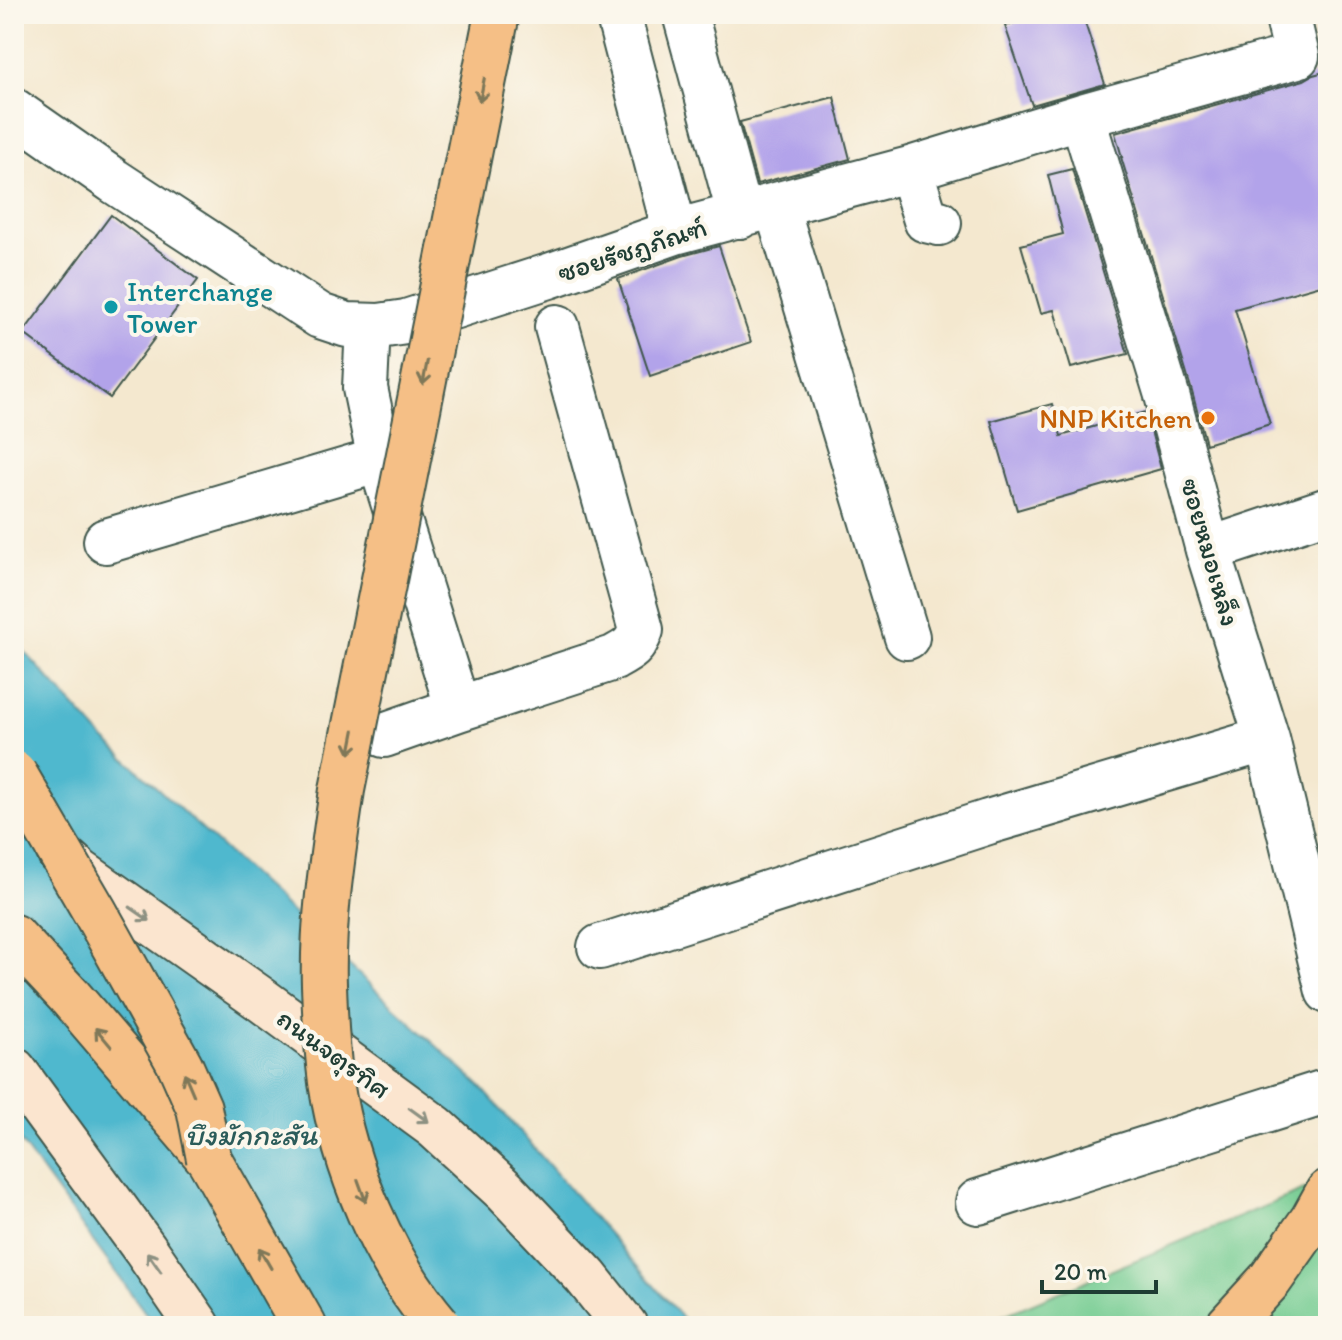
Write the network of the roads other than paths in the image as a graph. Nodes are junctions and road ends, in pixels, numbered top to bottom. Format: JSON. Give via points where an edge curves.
{"nodes":[{"id":1,"x":497,"y":14,"type":"edge"},
{"id":2,"x":618,"y":14,"type":"edge"},
{"id":3,"x":685,"y":14,"type":"edge"},
{"id":4,"x":1287,"y":14,"type":"edge"},
{"id":5,"x":14,"y":111,"type":"edge"},
{"id":6,"x":1082,"y":116,"type":"junction"},
{"id":7,"x":910,"y":169,"type":"junction"},
{"id":8,"x":758,"y":210,"type":"junction"},
{"id":9,"x":939,"y":223,"type":"dead end"},
{"id":10,"x":675,"y":232,"type":"junction"},
{"id":11,"x":368,"y":326,"type":"junction"},
{"id":12,"x":557,"y":327,"type":"dead end"},
{"id":13,"x":380,"y":460,"type":"junction"},
{"id":14,"x":1328,"y":510,"type":"edge"},
{"id":15,"x":106,"y":541,"type":"dead end"},
{"id":16,"x":1208,"y":550,"type":"junction"},
{"id":17,"x":907,"y":637,"type":"dead end"},
{"id":18,"x":458,"y":709,"type":"junction"},
{"id":19,"x":384,"y":735,"type":"dead end"},
{"id":20,"x":1267,"y":739,"type":"junction"},
{"id":21,"x":14,"y":773,"type":"edge"},
{"id":22,"x":14,"y":813,"type":"edge"},
{"id":23,"x":14,"y":937,"type":"edge"},
{"id":24,"x":600,"y":947,"type":"dead end"},
{"id":25,"x":1328,"y":991,"type":"edge"},
{"id":26,"x":14,"y":1070,"type":"edge"},
{"id":27,"x":1328,"y":1091,"type":"edge"},
{"id":28,"x":209,"y":1159,"type":"junction"},
{"id":29,"x":1328,"y":1192,"type":"edge"},
{"id":30,"x":978,"y":1202,"type":"dead end"},
{"id":31,"x":198,"y":1326,"type":"edge"},
{"id":32,"x":304,"y":1326,"type":"edge"},
{"id":33,"x":439,"y":1326,"type":"edge"},
{"id":34,"x":625,"y":1326,"type":"edge"},
{"id":35,"x":1228,"y":1326,"type":"edge"}],
"edges":[{"from":1,"to":33,"type":"highway","one_way":true,"bridge":true,"via":[[342,790],[328,895],[324,984],[331,1082],[363,1197],[391,1257]]},
{"from":2,"to":10,"type":"street"},
{"from":3,"to":8,"type":"street"},
{"from":4,"to":6,"type":"street","name":"ซอยรัชฎภัณฑ์","via":[[1297,56]]},
{"from":5,"to":11,"type":"street","name":"ซอยรัชฎภัณฑ์","via":[[320,316]]},
{"from":6,"to":7,"type":"street","name":"ซอยรัชฎภัณฑ์"},
{"from":6,"to":16,"type":"street","name":"ซอยหมอเหล็ง"},
{"from":7,"to":8,"type":"street","name":"ซอยรัชฎภัณฑ์"},
{"from":7,"to":9,"type":"street","via":[[926,220]]},
{"from":8,"to":10,"type":"street","name":"ซอยรัชฎภัณฑ์"},
{"from":8,"to":17,"type":"street"},
{"from":10,"to":11,"type":"street","name":"ซอยรัชฎภัณฑ์","via":[[406,322]]},
{"from":11,"to":13,"type":"street","via":[[365,388]]},
{"from":12,"to":18,"type":"street","via":[[641,630],[637,643],[614,658]]},
{"from":13,"to":15,"type":"street"},
{"from":13,"to":18,"type":"street"},
{"from":14,"to":16,"type":"street"},
{"from":16,"to":20,"type":"street","name":"ซอยหมอเหล็ง"},
{"from":18,"to":19,"type":"street"},
{"from":20,"to":24,"type":"street"},
{"from":20,"to":25,"type":"street","name":"ซอยหมอเหล็ง"},
{"from":28,"to":21,"type":"highway","one_way":true,"bridge":true,"via":[[199,1108],[180,1065]]},
{"from":22,"to":34,"type":"main road","name":"ถนนจตุรทิศ","one_way":true,"bridge":true,"via":[[79,871],[435,1127],[505,1191]]},
{"from":28,"to":23,"type":"highway","one_way":true},
{"from":31,"to":26,"type":"main road","one_way":true},
{"from":27,"to":30,"type":"street"},
{"from":32,"to":28,"type":"highway","one_way":true},
{"from":29,"to":35,"type":"highway","via":[[1270,1280]]}]}
